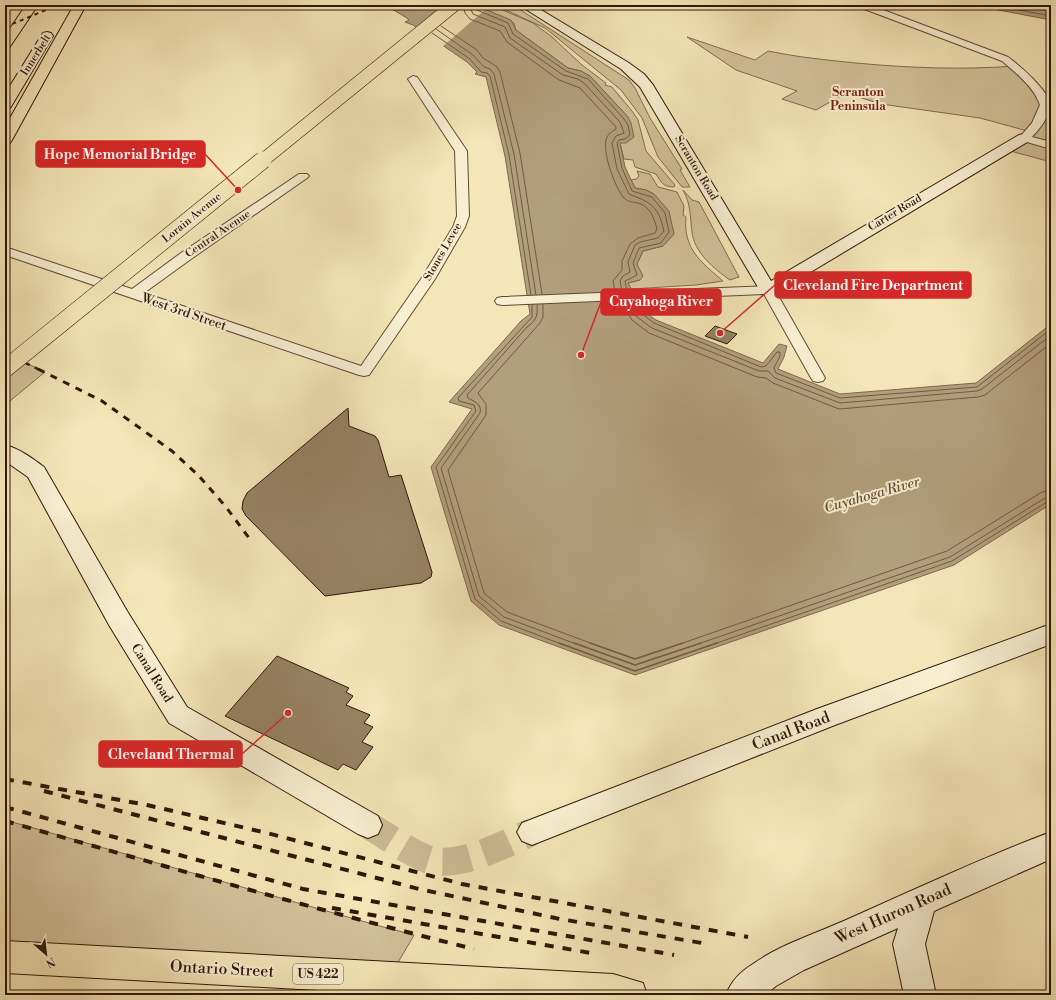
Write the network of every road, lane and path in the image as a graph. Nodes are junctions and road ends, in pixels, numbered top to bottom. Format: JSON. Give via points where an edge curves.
{"nodes":[{"id":1,"x":32,"y":5,"type":"edge"},
{"id":2,"x":80,"y":5,"type":"edge"},
{"id":3,"x":454,"y":5,"type":"edge"},
{"id":4,"x":525,"y":5,"type":"edge"},
{"id":5,"x":862,"y":5,"type":"edge"},
{"id":6,"x":55,"y":23,"type":"dead end"},
{"id":7,"x":5,"y":45,"type":"edge"},
{"id":8,"x":413,"y":79,"type":"dead end"},
{"id":9,"x":5,"y":105,"type":"edge"},
{"id":10,"x":1024,"y":138,"type":"junction"},
{"id":11,"x":5,"y":140,"type":"edge"},
{"id":12,"x":1051,"y":146,"type":"edge"},
{"id":13,"x":303,"y":176,"type":"dead end"},
{"id":14,"x":5,"y":251,"type":"edge"},
{"id":15,"x":768,"y":290,"type":"junction"},
{"id":16,"x":134,"y":294,"type":"junction"},
{"id":17,"x":502,"y":302,"type":"dead end"},
{"id":18,"x":5,"y":369,"type":"edge"},
{"id":19,"x":364,"y":372,"type":"joint"},
{"id":20,"x":818,"y":378,"type":"dead end"},
{"id":21,"x":5,"y":452,"type":"edge"},
{"id":22,"x":1051,"y":634,"type":"edge"},
{"id":23,"x":368,"y":825,"type":"tunnel mouth"},
{"id":24,"x":532,"y":832,"type":"tunnel mouth"},
{"id":25,"x":1051,"y":845,"type":"edge"},
{"id":26,"x":921,"y":901,"type":"junction"},
{"id":27,"x":5,"y":957,"type":"edge"},
{"id":28,"x":631,"y":995,"type":"edge"},
{"id":29,"x":742,"y":995,"type":"edge"},
{"id":30,"x":920,"y":995,"type":"edge"}],
"edges":[{"from":1,"to":7,"type":"main road"},
{"from":2,"to":11,"type":"main road"},
{"from":3,"to":18,"type":"main road","name":"Lorain Avenue","bridge":true},
{"from":4,"to":15,"type":"street","name":"Scranton Road","via":[[625,66],[646,85]]},
{"from":5,"to":10,"type":"street","name":"Carter Road","via":[[995,55],[1018,68],[1035,87],[1045,105],[1040,122]]},
{"from":6,"to":9,"type":"main road","name":"Innerbelt"},
{"from":8,"to":19,"type":"street","name":"Stones Levee","via":[[461,151],[463,216],[428,279]]},
{"from":10,"to":12,"type":"street"},
{"from":10,"to":15,"type":"street","name":"Carter Road"},
{"from":13,"to":16,"type":"street","name":"Central Avenue"},
{"from":14,"to":16,"type":"street","name":"West 3rd Street"},
{"from":15,"to":17,"type":"street"},
{"from":15,"to":20,"type":"street","name":"Scranton Road"},
{"from":16,"to":19,"type":"street","name":"West 3rd Street"},
{"from":21,"to":23,"type":"street","name":"Canal Road","via":[[36,472],[118,618],[178,715]]},
{"from":22,"to":24,"type":"street","name":"Canal Road","via":[[826,717]]},
{"from":25,"to":26,"type":"street","name":"West Huron Road"},
{"from":26,"to":29,"type":"street","name":"West Huron Road","via":[[782,965],[760,977]]},
{"from":26,"to":30,"type":"street","via":[[909,944]]},
{"from":27,"to":28,"type":"main road","name":"Ontario Street","number":"US 422","via":[[613,990]]}]}
